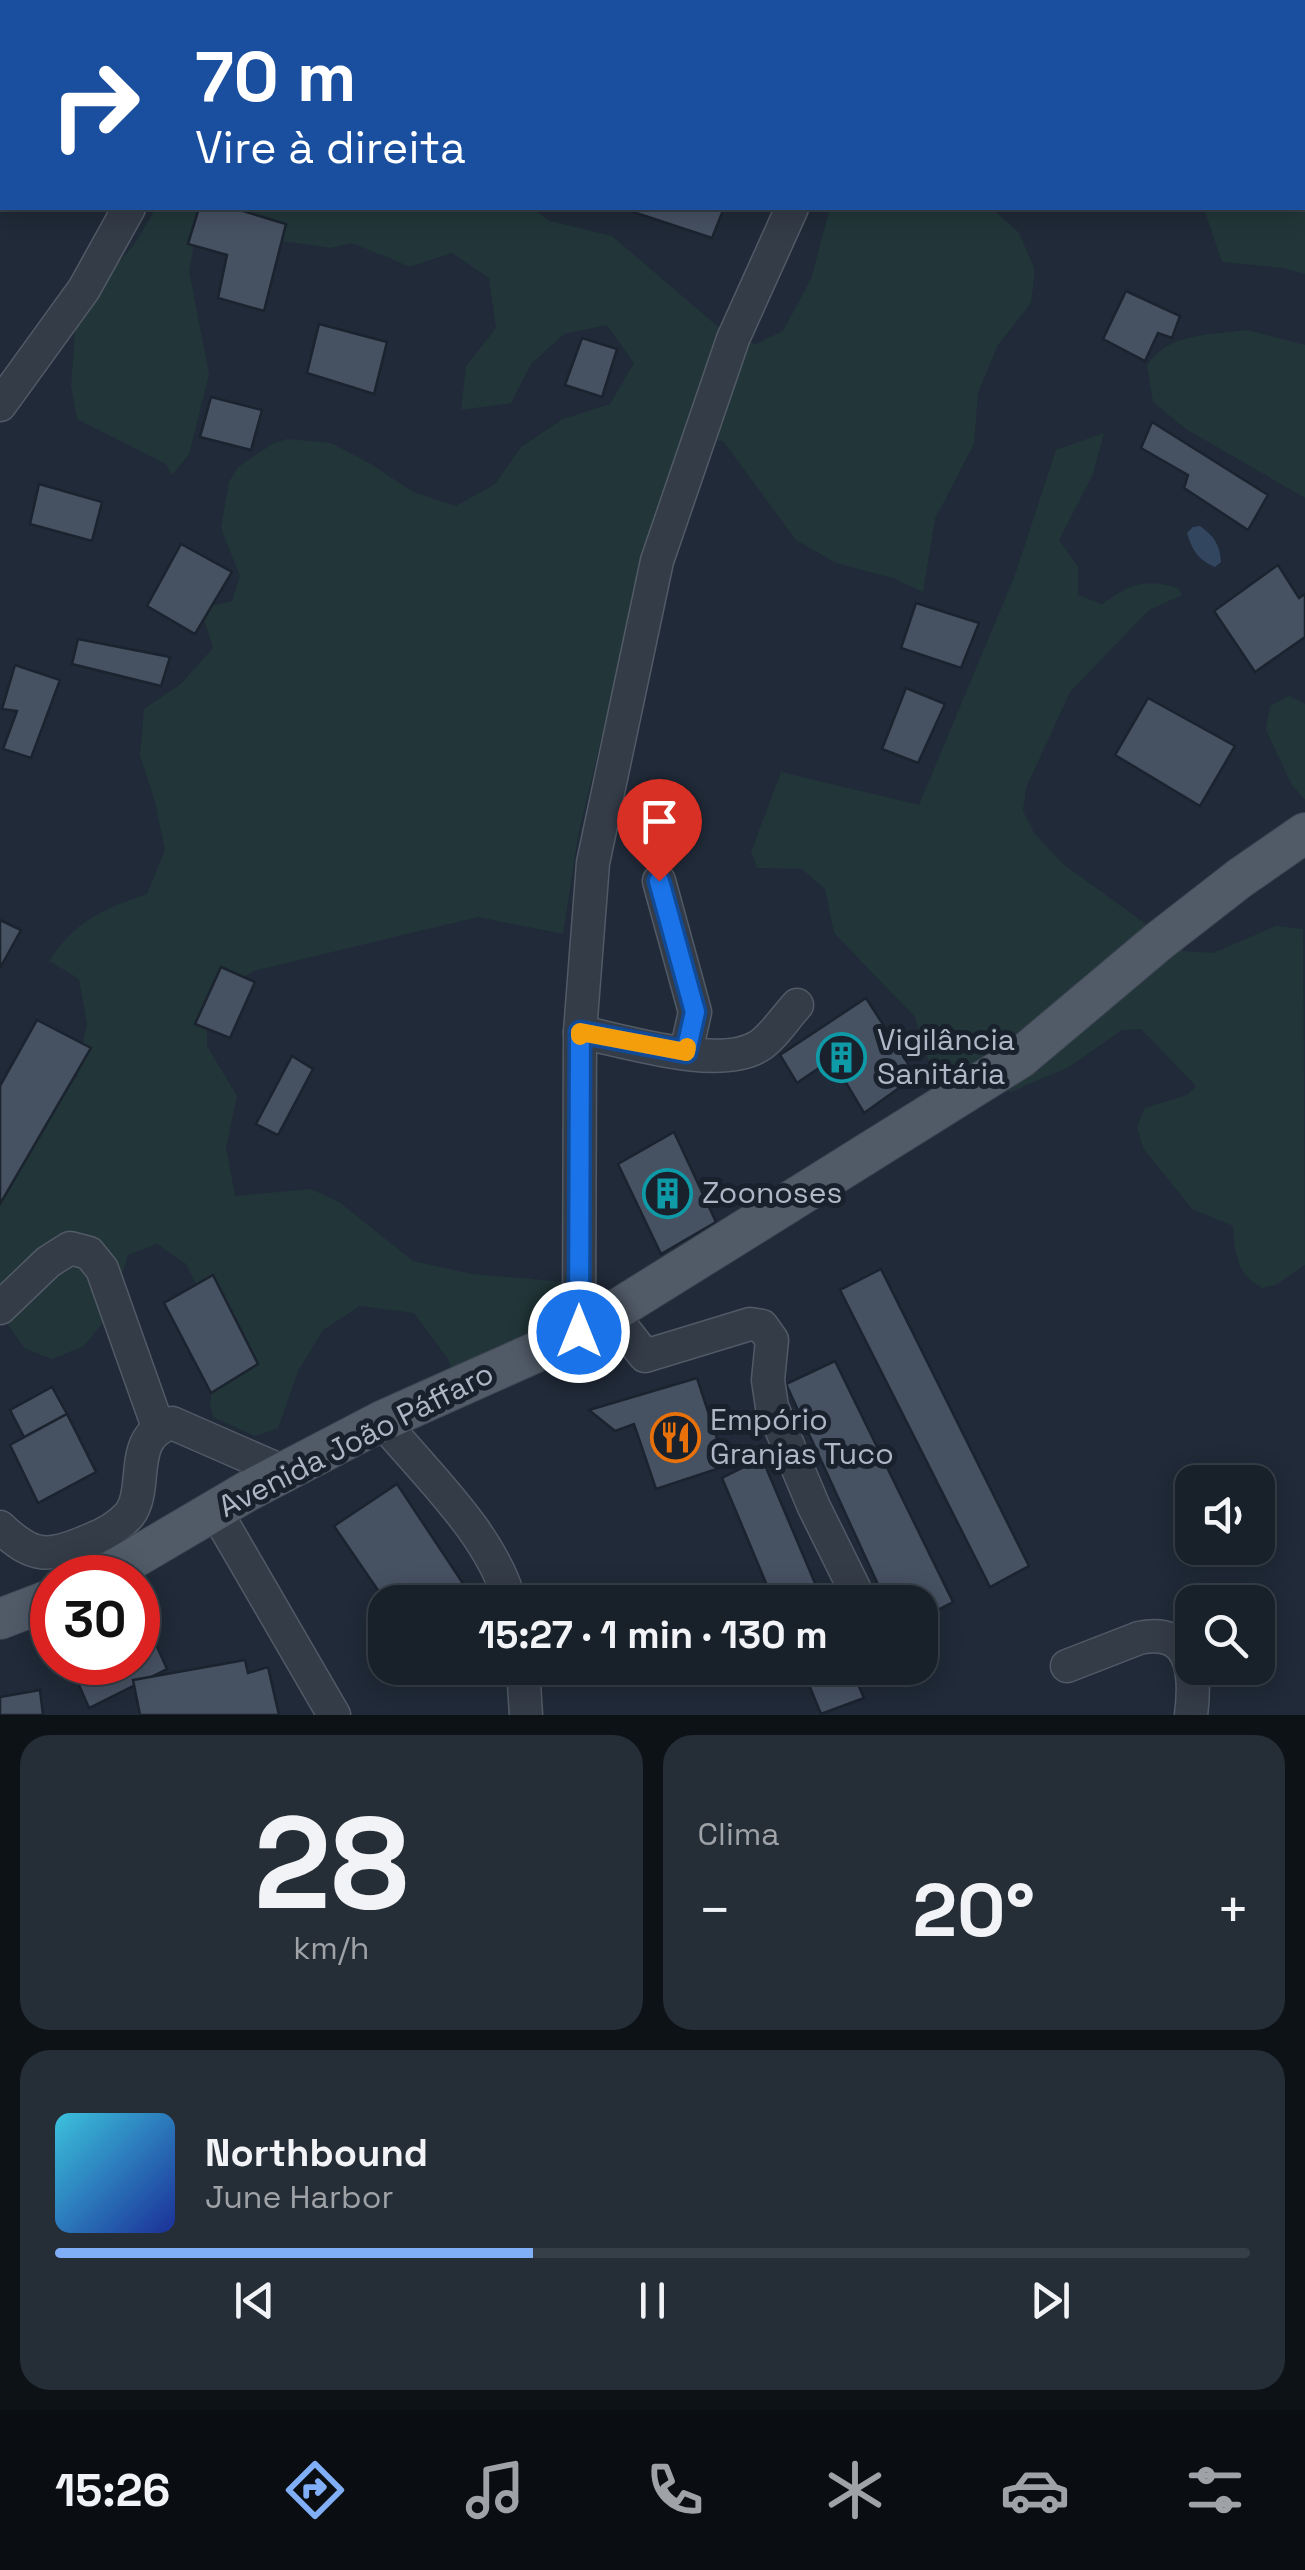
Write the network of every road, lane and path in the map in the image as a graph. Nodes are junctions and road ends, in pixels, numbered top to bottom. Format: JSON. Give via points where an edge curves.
{"nodes":[{"id":1,"x":129,"y":210,"type":"edge"},
{"id":2,"x":791,"y":210,"type":"edge"},
{"id":3,"x":0,"y":404,"type":"edge"},
{"id":4,"x":1305,"y":833,"type":"edge"},
{"id":5,"x":659,"y":881,"type":"dead end"},
{"id":6,"x":797,"y":1005,"type":"dead end"},
{"id":7,"x":580,"y":1032,"type":"junction"},
{"id":8,"x":686,"y":1052,"type":"junction"},
{"id":9,"x":0,"y":1308,"type":"edge"},
{"id":10,"x":594,"y":1322,"type":"junction"},
{"id":11,"x":382,"y":1421,"type":"junction"},
{"id":12,"x":158,"y":1427,"type":"junction"},
{"id":13,"x":284,"y":1472,"type":"junction"},
{"id":14,"x":215,"y":1510,"type":"junction"},
{"id":15,"x":0,"y":1527,"type":"edge"},
{"id":16,"x":139,"y":1555,"type":"edge"},
{"id":17,"x":505,"y":1585,"type":"edge"},
{"id":18,"x":853,"y":1585,"type":"edge"},
{"id":19,"x":30,"y":1607,"type":"edge"},
{"id":20,"x":0,"y":1619,"type":"edge"},
{"id":21,"x":1067,"y":1666,"type":"dead end"},
{"id":22,"x":523,"y":1685,"type":"edge"},
{"id":23,"x":334,"y":1715,"type":"edge"},
{"id":24,"x":526,"y":1715,"type":"edge"},
{"id":25,"x":1191,"y":1715,"type":"edge"}],
"edges":[{"from":1,"to":3,"type":"street","via":[[84,289]]},
{"from":2,"to":7,"type":"street","via":[[733,339],[656,561],[593,863]]},
{"from":4,"to":10,"type":"main road","name":"Avenida João Páffaro","via":[[1159,941],[1020,1058]]},
{"from":5,"to":8,"type":"street","via":[[695,1012]]},
{"from":6,"to":8,"type":"street","via":[[762,1044],[740,1055]]},
{"from":7,"to":8,"type":"street"},
{"from":7,"to":10,"type":"street"},
{"from":9,"to":12,"type":"street","via":[[70,1248],[89,1254],[102,1269]]},
{"from":10,"to":11,"type":"main road","name":"Avenida João Páffaro"},
{"from":10,"to":18,"type":"street","via":[[645,1356],[762,1326],[772,1340],[772,1407]]},
{"from":11,"to":13,"type":"main road","name":"Avenida João Páffaro"},
{"from":11,"to":17,"type":"street","via":[[482,1542]]},
{"from":12,"to":13,"type":"street","via":[[172,1423]]},
{"from":12,"to":15,"type":"street","via":[[146,1442],[131,1513],[104,1534],[56,1554],[26,1549]]},
{"from":13,"to":14,"type":"main road","name":"Avenida João Páffaro"},
{"from":14,"to":16,"type":"main road","name":"Avenida João Páffaro"},
{"from":14,"to":23,"type":"street"},
{"from":19,"to":20,"type":"main road"},
{"from":21,"to":25,"type":"street","via":[[1139,1638],[1172,1640],[1193,1671]]},
{"from":22,"to":24,"type":"street"}]}
